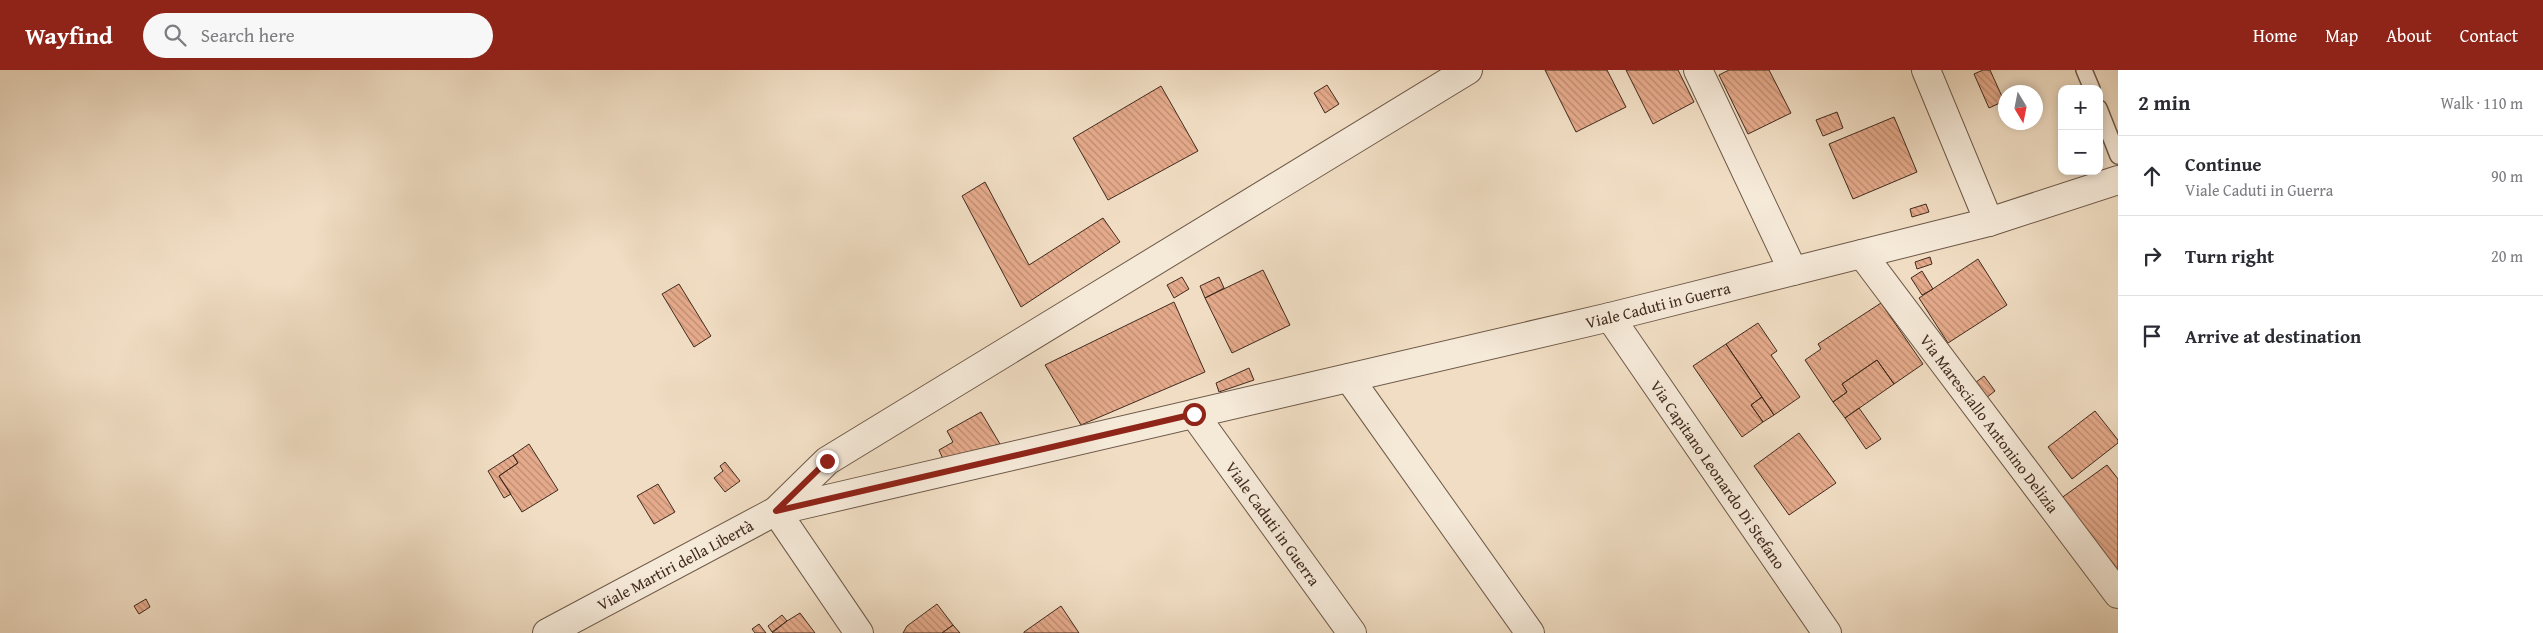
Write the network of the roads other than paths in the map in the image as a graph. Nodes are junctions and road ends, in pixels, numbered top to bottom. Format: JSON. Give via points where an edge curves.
{"nodes":[{"id":1,"x":1468,"y":70,"type":"edge"},
{"id":2,"x":1698,"y":70,"type":"edge"},
{"id":3,"x":1926,"y":70,"type":"edge"},
{"id":4,"x":2084,"y":70,"type":"edge"},
{"id":5,"x":2090,"y":85,"type":"edge"},
{"id":6,"x":2103,"y":118,"type":"edge"},
{"id":7,"x":2118,"y":156,"type":"edge"},
{"id":8,"x":2118,"y":180,"type":"edge"},
{"id":9,"x":1989,"y":222,"type":"junction"},
{"id":10,"x":1862,"y":254,"type":"junction"},
{"id":11,"x":1793,"y":271,"type":"junction"},
{"id":12,"x":1610,"y":317,"type":"junction"},
{"id":13,"x":1349,"y":378,"type":"junction"},
{"id":14,"x":1194,"y":414,"type":"junction"},
{"id":15,"x":776,"y":511,"type":"junction"},
{"id":16,"x":2118,"y":594,"type":"edge"},
{"id":17,"x":547,"y":633,"type":"edge"},
{"id":18,"x":859,"y":633,"type":"edge"},
{"id":19,"x":1352,"y":633,"type":"edge"},
{"id":20,"x":1530,"y":633,"type":"edge"},
{"id":21,"x":1826,"y":633,"type":"edge"}],
"edges":[{"from":1,"to":15,"type":"street","via":[[827,461]]},
{"from":2,"to":11,"type":"street"},
{"from":3,"to":9,"type":"street"},
{"from":4,"to":5,"type":"lane"},
{"from":6,"to":7,"type":"lane"},
{"from":8,"to":9,"type":"street","name":"Viale Caduti in Guerra"},
{"from":9,"to":10,"type":"street","name":"Viale Caduti in Guerra"},
{"from":10,"to":11,"type":"street","name":"Viale Caduti in Guerra"},
{"from":10,"to":16,"type":"street","name":"Via Maresciallo Antonino Delizia"},
{"from":11,"to":12,"type":"street","name":"Viale Caduti in Guerra"},
{"from":12,"to":13,"type":"street","name":"Viale Caduti in Guerra"},
{"from":12,"to":21,"type":"street","name":"Via Capitano Leonardo Di Stefano"},
{"from":13,"to":14,"type":"street","name":"Viale Caduti in Guerra"},
{"from":13,"to":20,"type":"street"},
{"from":14,"to":15,"type":"street","name":"Viale Caduti in Guerra"},
{"from":14,"to":19,"type":"street","name":"Viale Caduti in Guerra"},
{"from":15,"to":17,"type":"street","name":"Viale Martiri della Libertà"},
{"from":15,"to":18,"type":"street"}]}
